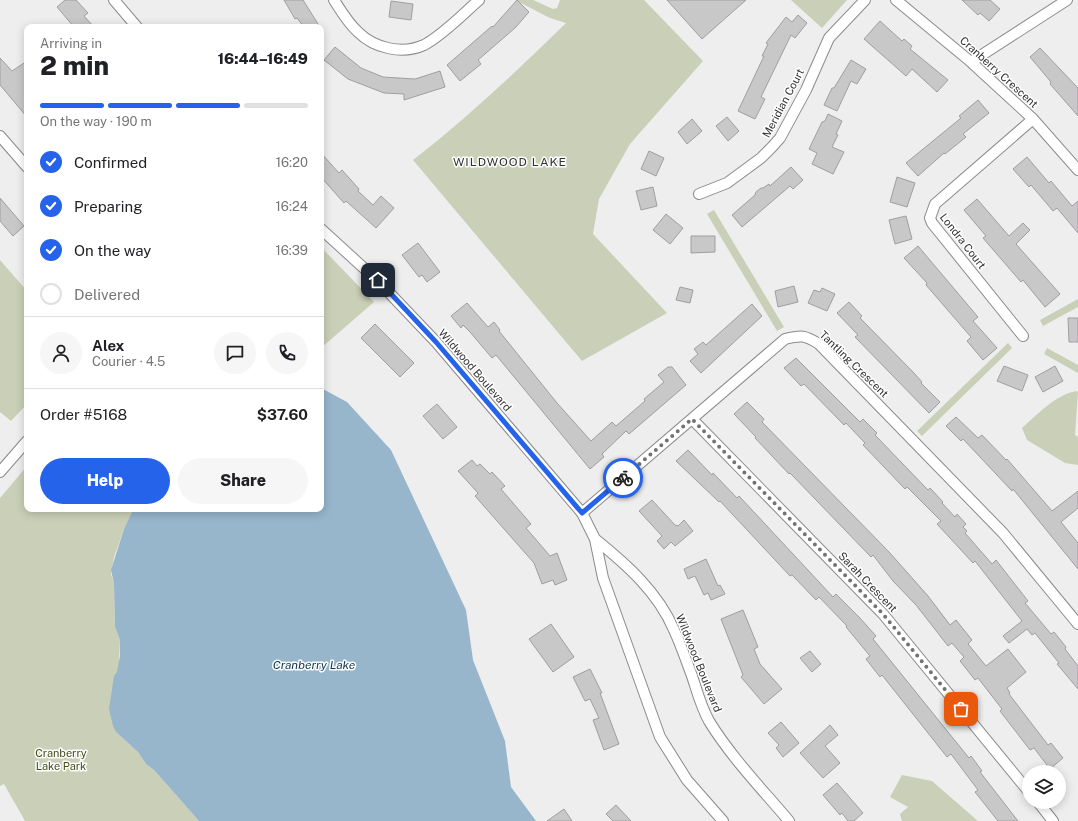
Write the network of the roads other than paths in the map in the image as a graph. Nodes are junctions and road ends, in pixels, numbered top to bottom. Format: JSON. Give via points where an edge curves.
{"nodes":[{"id":1,"x":114,"y":0,"type":"edge"},
{"id":2,"x":334,"y":0,"type":"edge"},
{"id":3,"x":479,"y":0,"type":"edge"},
{"id":4,"x":865,"y":0,"type":"edge"},
{"id":5,"x":896,"y":0,"type":"edge"},
{"id":6,"x":1067,"y":0,"type":"edge"},
{"id":7,"x":134,"y":24,"type":"edge"},
{"id":8,"x":971,"y":62,"type":"junction"},
{"id":9,"x":1033,"y":119,"type":"junction"},
{"id":10,"x":0,"y":136,"type":"edge"},
{"id":11,"x":24,"y":164,"type":"edge"},
{"id":12,"x":1078,"y":170,"type":"edge"},
{"id":13,"x":699,"y":194,"type":"dead end"},
{"id":14,"x":324,"y":232,"type":"edge"},
{"id":15,"x":1023,"y":336,"type":"dead end"},
{"id":16,"x":692,"y":419,"type":"junction"},
{"id":17,"x":24,"y":444,"type":"edge"},
{"id":18,"x":0,"y":472,"type":"edge"},
{"id":19,"x":582,"y":513,"type":"junction"},
{"id":20,"x":595,"y":539,"type":"junction"},
{"id":21,"x":1078,"y":624,"type":"edge"},
{"id":22,"x":1022,"y":783,"type":"edge"},
{"id":23,"x":1044,"y":809,"type":"edge"},
{"id":24,"x":722,"y":821,"type":"edge"},
{"id":25,"x":789,"y":821,"type":"edge"},
{"id":26,"x":1053,"y":821,"type":"edge"}],
"edges":[{"from":1,"to":7,"type":"street"},
{"from":2,"to":3,"type":"street","via":[[354,28],[367,40],[377,45],[400,49],[424,44]]},
{"from":4,"to":13,"type":"street","name":"Meridian Court","via":[[829,38],[806,90],[780,138],[761,158],[727,183]]},
{"from":5,"to":8,"type":"street","name":"Cranberry Crescent"},
{"from":6,"to":8,"type":"street"},
{"from":8,"to":9,"type":"street","name":"Cranberry Crescent"},
{"from":9,"to":12,"type":"street","name":"Cranberry Crescent"},
{"from":9,"to":15,"type":"street","name":"Londra Court","via":[[935,204],[930,218]]},
{"from":10,"to":11,"type":"street"},
{"from":14,"to":19,"type":"street","name":"Wildwood Boulevard","via":[[378,280],[436,342]]},
{"from":16,"to":19,"type":"street","name":"Tantling Crescent"},
{"from":16,"to":21,"type":"street","name":"Tantling Crescent","via":[[785,339],[808,337],[819,344],[1003,533]]},
{"from":16,"to":22,"type":"street","name":"Sarah Crescent","via":[[883,614]]},
{"from":17,"to":18,"type":"street"},
{"from":19,"to":20,"type":"street","name":"Wildwood Boulevard"},
{"from":20,"to":24,"type":"street","name":"Wildwood Boulevard","via":[[602,578],[660,737],[687,780]]},
{"from":20,"to":25,"type":"street","name":"Wildwood Boulevard","via":[[618,557],[646,585],[660,605],[674,629],[699,700],[709,720],[728,748]]},
{"from":23,"to":26,"type":"street"}]}
